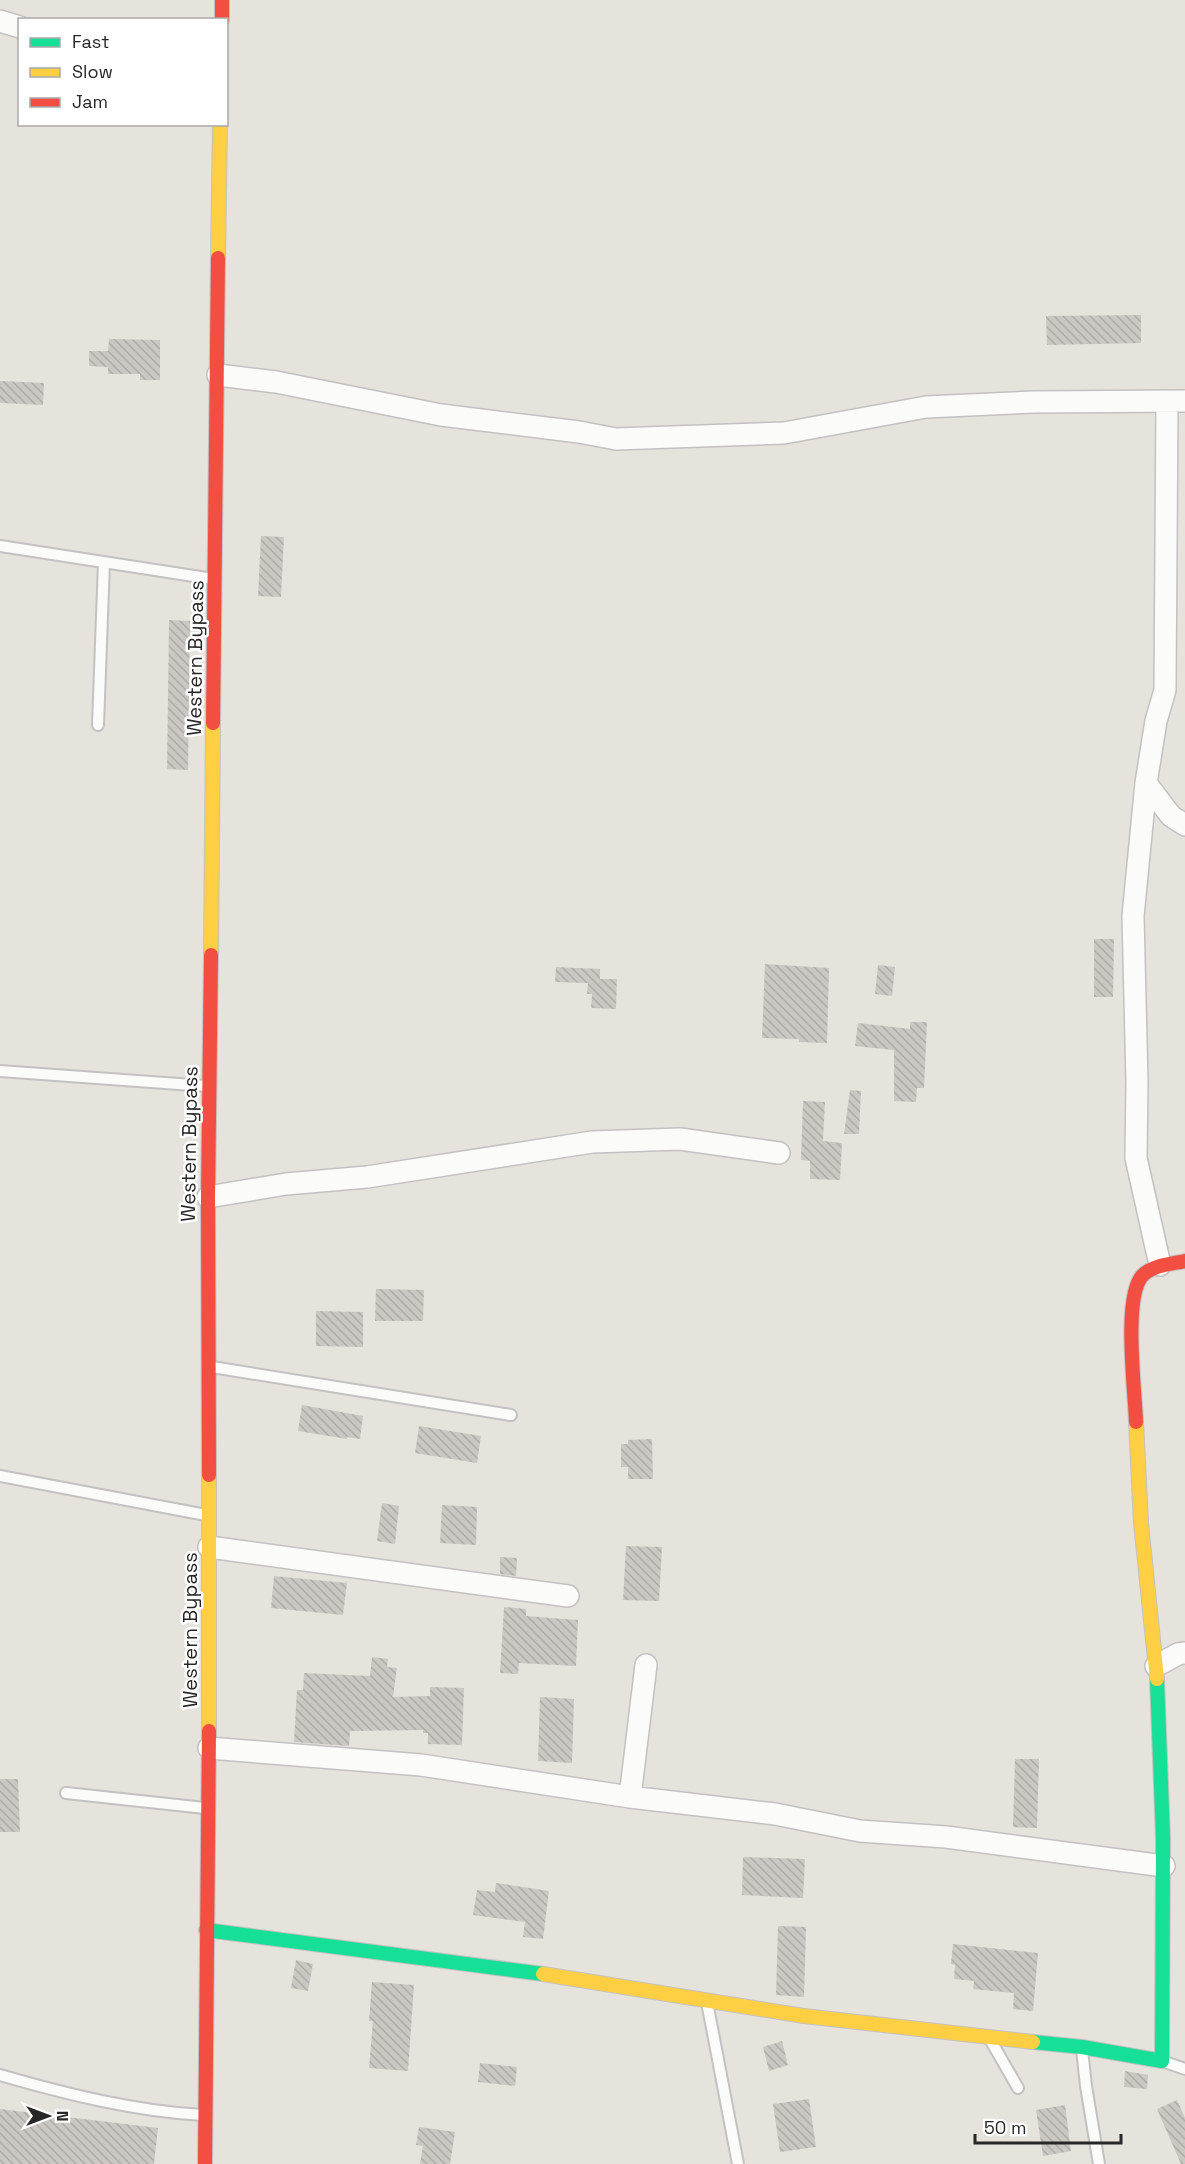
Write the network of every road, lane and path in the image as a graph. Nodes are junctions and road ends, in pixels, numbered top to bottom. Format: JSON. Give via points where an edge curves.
{"nodes":[{"id":1,"x":222,"y":0,"type":"edge"},
{"id":2,"x":222,"y":18,"type":"edge"},
{"id":3,"x":0,"y":21,"type":"edge"},
{"id":4,"x":18,"y":26,"type":"edge"},
{"id":5,"x":220,"y":126,"type":"edge"},
{"id":6,"x":218,"y":375,"type":"junction"},
{"id":7,"x":1176,"y":402,"type":"edge"},
{"id":8,"x":0,"y":546,"type":"edge"},
{"id":9,"x":104,"y":562,"type":"junction"},
{"id":10,"x":216,"y":580,"type":"junction"},
{"id":11,"x":98,"y":726,"type":"dead end"},
{"id":12,"x":1146,"y":783,"type":"junction"},
{"id":13,"x":1185,"y":825,"type":"edge"},
{"id":14,"x":0,"y":1071,"type":"edge"},
{"id":15,"x":209,"y":1086,"type":"junction"},
{"id":16,"x":779,"y":1153,"type":"dead end"},
{"id":17,"x":208,"y":1197,"type":"junction"},
{"id":18,"x":1185,"y":1261,"type":"edge"},
{"id":19,"x":1160,"y":1265,"type":"junction"},
{"id":20,"x":208,"y":1366,"type":"junction"},
{"id":21,"x":511,"y":1415,"type":"dead end"},
{"id":22,"x":0,"y":1476,"type":"edge"},
{"id":23,"x":209,"y":1515,"type":"junction"},
{"id":24,"x":209,"y":1547,"type":"junction"},
{"id":25,"x":568,"y":1596,"type":"dead end"},
{"id":26,"x":1185,"y":1653,"type":"edge"},
{"id":27,"x":646,"y":1665,"type":"dead end"},
{"id":28,"x":1156,"y":1666,"type":"junction"},
{"id":29,"x":209,"y":1748,"type":"junction"},
{"id":30,"x":66,"y":1793,"type":"dead end"},
{"id":31,"x":630,"y":1797,"type":"junction"},
{"id":32,"x":208,"y":1809,"type":"junction"},
{"id":33,"x":1164,"y":1866,"type":"junction"},
{"id":34,"x":206,"y":1930,"type":"junction"},
{"id":35,"x":707,"y":2002,"type":"junction"},
{"id":36,"x":990,"y":2038,"type":"junction"},
{"id":37,"x":1082,"y":2047,"type":"junction"},
{"id":38,"x":1162,"y":2061,"type":"junction"},
{"id":39,"x":1185,"y":2069,"type":"edge"},
{"id":40,"x":0,"y":2075,"type":"edge"},
{"id":41,"x":1018,"y":2088,"type":"dead end"},
{"id":42,"x":205,"y":2115,"type":"junction"},
{"id":43,"x":205,"y":2164,"type":"edge"},
{"id":44,"x":738,"y":2164,"type":"edge"},
{"id":45,"x":1099,"y":2164,"type":"edge"}],
"edges":[{"from":1,"to":2,"type":"main road"},
{"from":3,"to":4,"type":"street"},
{"from":5,"to":6,"type":"main road","name":"Western Bypass"},
{"from":6,"to":7,"type":"street","via":[[276,382],[441,415],[616,439],[784,433],[926,407]]},
{"from":6,"to":10,"type":"main road","name":"Western Bypass"},
{"from":7,"to":12,"type":"street","via":[[1165,690]]},
{"from":8,"to":9,"type":"lane"},
{"from":9,"to":10,"type":"lane"},
{"from":9,"to":11,"type":"lane"},
{"from":10,"to":15,"type":"main road","name":"Western Bypass"},
{"from":12,"to":13,"type":"street","via":[[1171,816]]},
{"from":12,"to":19,"type":"street","via":[[1133,916],[1136,1158]]},
{"from":14,"to":15,"type":"lane"},
{"from":15,"to":17,"type":"main road","name":"Western Bypass"},
{"from":16,"to":17,"type":"street","via":[[680,1139],[592,1142]]},
{"from":17,"to":20,"type":"main road","name":"Western Bypass"},
{"from":18,"to":19,"type":"main road"},
{"from":19,"to":28,"type":"main road","via":[[1140,1278],[1133,1294],[1131,1316],[1141,1523]]},
{"from":20,"to":21,"type":"lane"},
{"from":20,"to":23,"type":"main road","name":"Western Bypass"},
{"from":22,"to":23,"type":"lane"},
{"from":23,"to":24,"type":"main road","name":"Western Bypass"},
{"from":24,"to":25,"type":"street"},
{"from":24,"to":29,"type":"main road","name":"Western Bypass"},
{"from":26,"to":28,"type":"street"},
{"from":27,"to":31,"type":"street"},
{"from":28,"to":33,"type":"main road"},
{"from":29,"to":31,"type":"street","via":[[421,1766]]},
{"from":29,"to":32,"type":"main road","name":"Western Bypass"},
{"from":30,"to":32,"type":"lane"},
{"from":31,"to":33,"type":"street","via":[[776,1814],[860,1831],[946,1837]]},
{"from":32,"to":34,"type":"main road","name":"Western Bypass"},
{"from":33,"to":38,"type":"main road"},
{"from":34,"to":35,"type":"main road","via":[[520,1970]]},
{"from":34,"to":42,"type":"main road","name":"Western Bypass"},
{"from":35,"to":36,"type":"main road"},
{"from":35,"to":44,"type":"lane"},
{"from":36,"to":37,"type":"main road"},
{"from":36,"to":41,"type":"lane"},
{"from":37,"to":38,"type":"main road"},
{"from":37,"to":45,"type":"lane"},
{"from":38,"to":39,"type":"lane"},
{"from":40,"to":42,"type":"lane","via":[[70,2095]]},
{"from":42,"to":43,"type":"main road","name":"Western Bypass"}]}
